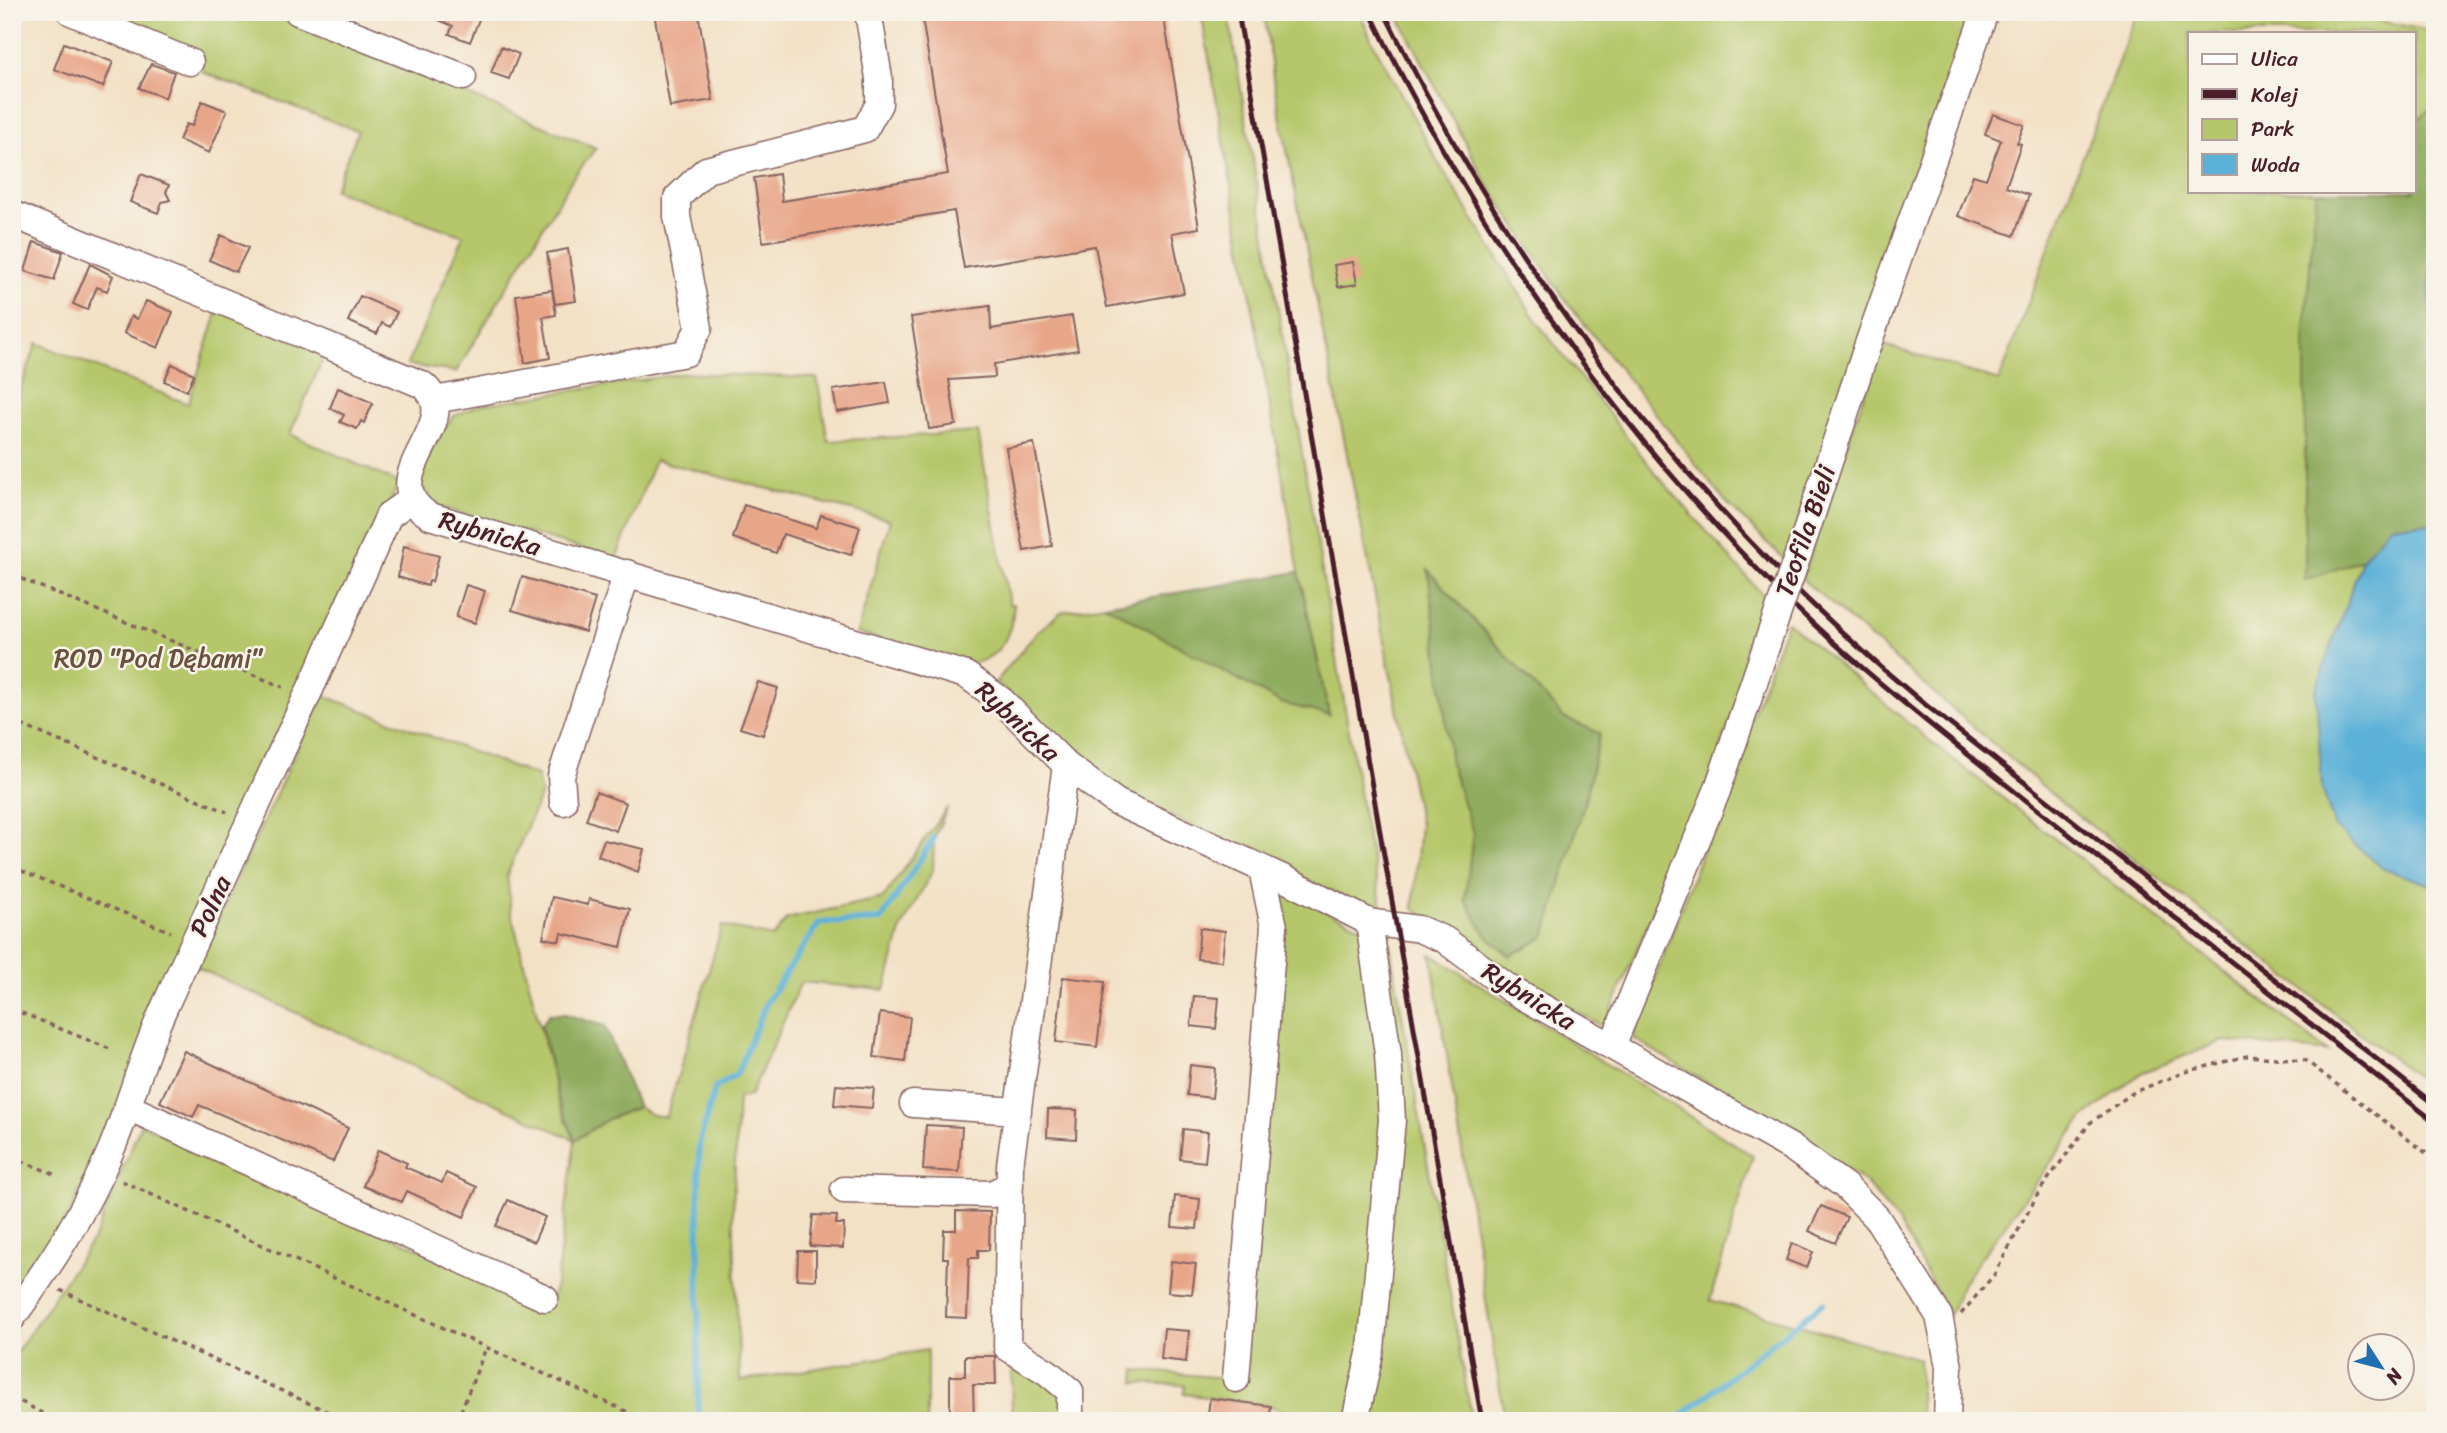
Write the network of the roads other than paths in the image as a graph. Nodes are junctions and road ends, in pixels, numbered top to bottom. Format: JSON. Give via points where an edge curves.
{"nodes":[{"id":1,"x":71,"y":12,"type":"edge"},
{"id":2,"x":298,"y":12,"type":"edge"},
{"id":3,"x":868,"y":12,"type":"edge"},
{"id":4,"x":1985,"y":12,"type":"edge"},
{"id":5,"x":190,"y":62,"type":"dead end"},
{"id":6,"x":463,"y":77,"type":"dead end"},
{"id":7,"x":12,"y":214,"type":"edge"},
{"id":8,"x":435,"y":400,"type":"junction"},
{"id":9,"x":412,"y":499,"type":"junction"},
{"id":10,"x":627,"y":573,"type":"junction"},
{"id":11,"x":1066,"y":765,"type":"junction"},
{"id":12,"x":563,"y":802,"type":"dead end"},
{"id":13,"x":1262,"y":869,"type":"junction"},
{"id":14,"x":1369,"y":922,"type":"junction"},
{"id":15,"x":1612,"y":1046,"type":"junction"},
{"id":16,"x":913,"y":1104,"type":"dead end"},
{"id":17,"x":128,"y":1107,"type":"junction"},
{"id":18,"x":1018,"y":1111,"type":"junction"},
{"id":19,"x":1010,"y":1185,"type":"junction"},
{"id":20,"x":844,"y":1190,"type":"dead end"},
{"id":21,"x":545,"y":1298,"type":"dead end"},
{"id":22,"x":12,"y":1318,"type":"edge"},
{"id":23,"x":1236,"y":1379,"type":"dead end"},
{"id":24,"x":1070,"y":1421,"type":"edge"},
{"id":25,"x":1355,"y":1421,"type":"edge"},
{"id":26,"x":1947,"y":1421,"type":"edge"}],
"edges":[{"from":1,"to":5,"type":"street"},
{"from":2,"to":6,"type":"street"},
{"from":3,"to":8,"type":"street","via":[[879,104],[865,128],[706,170],[677,198],[699,328],[686,353]]},
{"from":4,"to":15,"type":"street","name":"Teofila Bieli","bridge":true,"via":[[1717,791]]},
{"from":7,"to":8,"type":"street","via":[[417,382],[428,388]]},
{"from":8,"to":9,"type":"street","name":"Rybnicka","via":[[434,422],[409,477]]},
{"from":9,"to":10,"type":"street","name":"Rybnicka","via":[[422,511],[440,520]]},
{"from":9,"to":17,"type":"street","name":"Polna","via":[[389,515],[148,1043]]},
{"from":10,"to":11,"type":"street","name":"Rybnicka","via":[[966,675],[1001,700]]},
{"from":10,"to":12,"type":"street","via":[[561,776]]},
{"from":11,"to":13,"type":"street","name":"Rybnicka","via":[[1125,807]]},
{"from":11,"to":18,"type":"street"},
{"from":13,"to":14,"type":"street","name":"Rybnicka"},
{"from":13,"to":23,"type":"street","via":[[1274,927]]},
{"from":14,"to":15,"type":"street","name":"Rybnicka","via":[[1433,933],[1510,989]]},
{"from":14,"to":25,"type":"street","via":[[1388,1054],[1392,1139],[1371,1349]]},
{"from":15,"to":26,"type":"street","name":"Rybnicka","via":[[1792,1148],[1845,1186],[1877,1218],[1939,1316],[1949,1367]]},
{"from":16,"to":18,"type":"street"},
{"from":17,"to":21,"type":"street"},
{"from":17,"to":22,"type":"street","name":"Polna","via":[[78,1222]]},
{"from":18,"to":19,"type":"street"},
{"from":19,"to":20,"type":"street","via":[[992,1194]]},
{"from":19,"to":24,"type":"street","via":[[1007,1347],[1070,1391]]}]}
